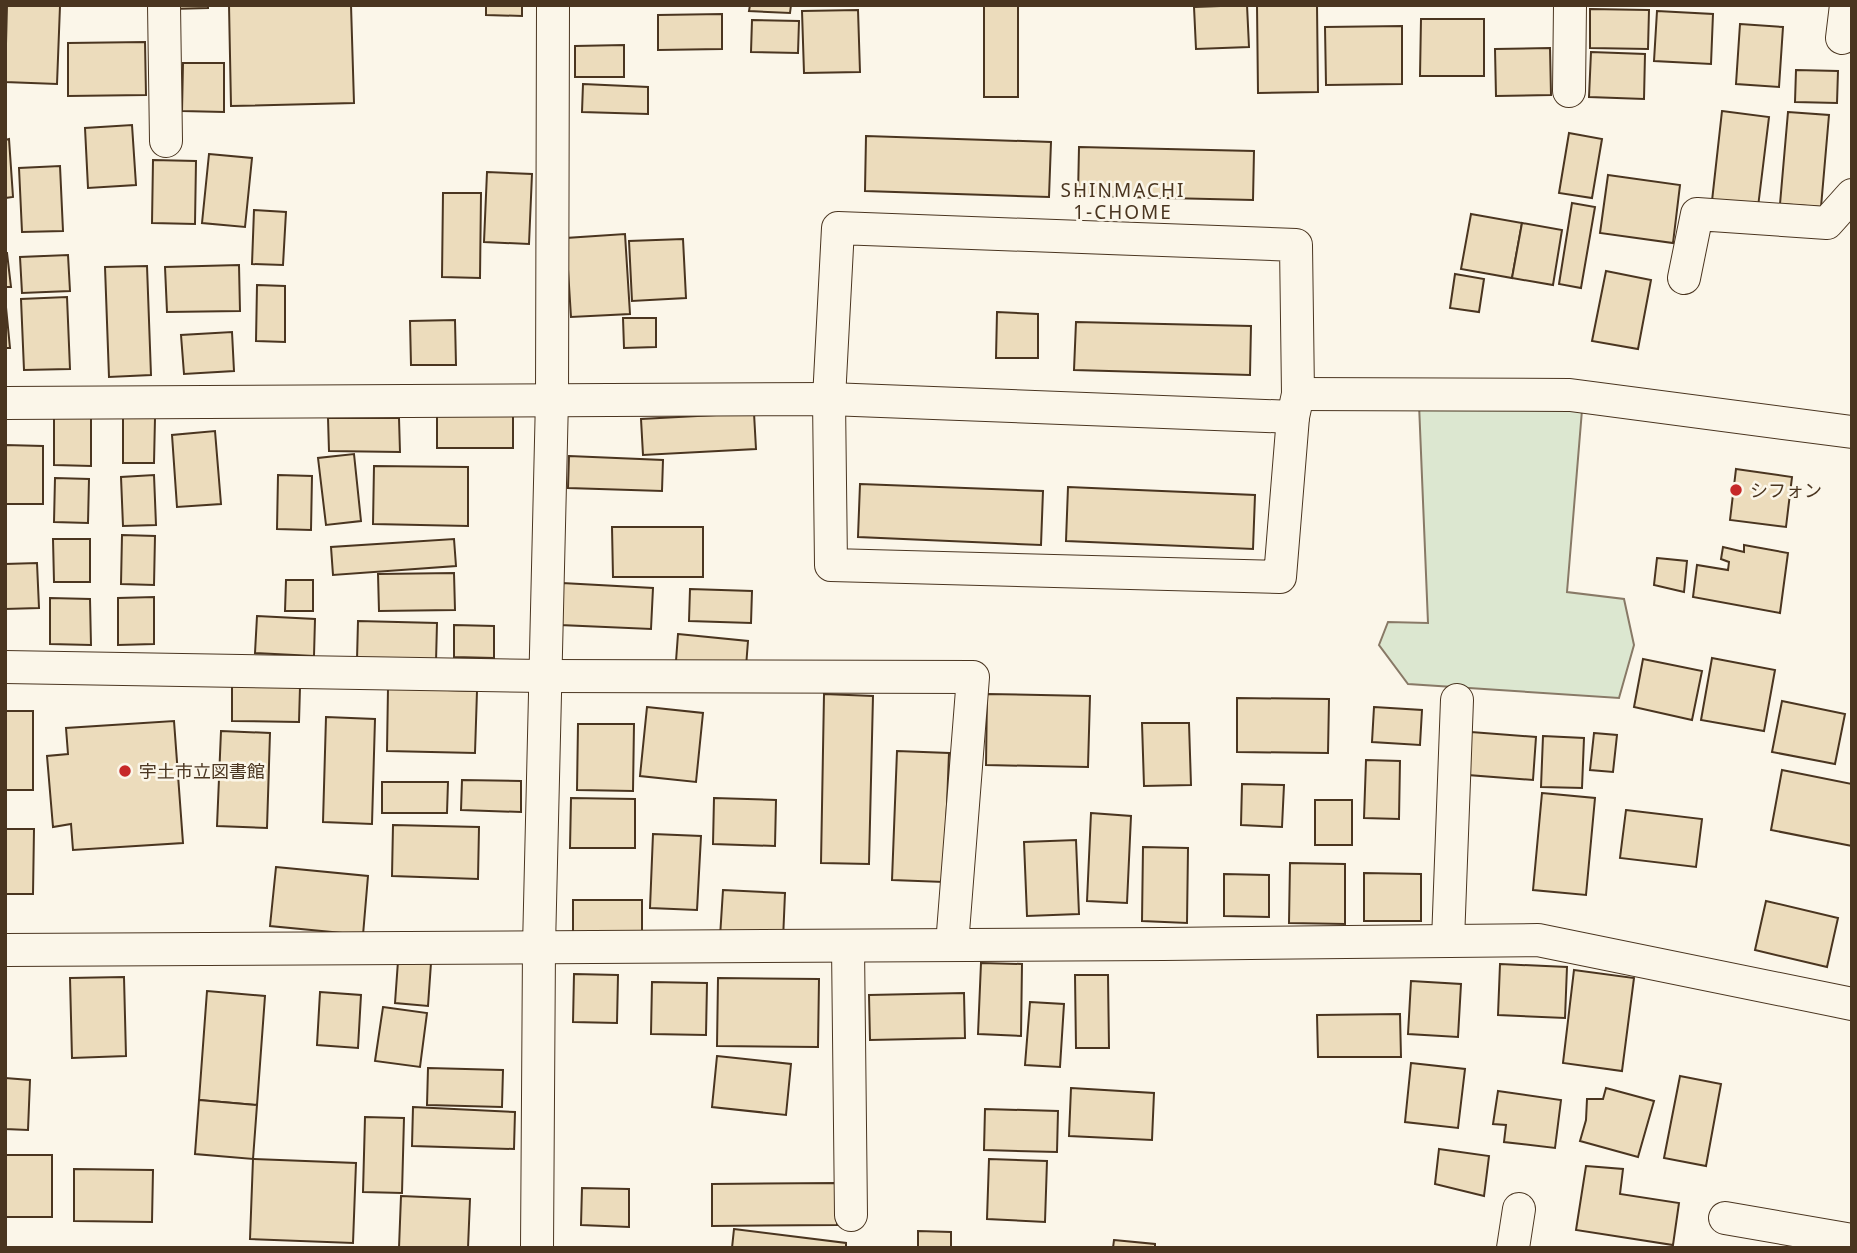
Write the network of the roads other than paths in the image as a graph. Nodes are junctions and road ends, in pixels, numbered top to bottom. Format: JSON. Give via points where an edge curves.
{"nodes":[{"id":1,"x":164,"y":5,"type":"edge"},
{"id":2,"x":554,"y":5,"type":"edge"},
{"id":3,"x":1570,"y":5,"type":"edge"},
{"id":4,"x":1846,"y":5,"type":"edge"},
{"id":5,"x":1842,"y":38,"type":"dead end"},
{"id":6,"x":1569,"y":91,"type":"dead end"},
{"id":7,"x":166,"y":141,"type":"dead end"},
{"id":8,"x":1852,"y":195,"type":"edge"},
{"id":9,"x":1684,"y":278,"type":"dead end"},
{"id":10,"x":829,"y":398,"type":"junction"},
{"id":11,"x":552,"y":399,"type":"junction"},
{"id":12,"x":5,"y":403,"type":"edge"},
{"id":13,"x":1296,"y":406,"type":"junction"},
{"id":14,"x":1852,"y":432,"type":"edge"},
{"id":15,"x":5,"y":667,"type":"edge"},
{"id":16,"x":545,"y":676,"type":"junction"},
{"id":17,"x":1457,"y":700,"type":"dead end"},
{"id":18,"x":1448,"y":941,"type":"junction"},
{"id":19,"x":952,"y":945,"type":"junction"},
{"id":20,"x":848,"y":946,"type":"junction"},
{"id":21,"x":539,"y":947,"type":"junction"},
{"id":22,"x":5,"y":950,"type":"edge"},
{"id":23,"x":1852,"y":1003,"type":"edge"},
{"id":24,"x":1519,"y":1209,"type":"dead end"},
{"id":25,"x":851,"y":1215,"type":"dead end"},
{"id":26,"x":1725,"y":1218,"type":"dead end"},
{"id":27,"x":1852,"y":1240,"type":"edge"},
{"id":28,"x":537,"y":1248,"type":"edge"},
{"id":29,"x":1513,"y":1248,"type":"edge"}],
"edges":[{"from":1,"to":7,"type":"street"},
{"from":2,"to":11,"type":"street"},
{"from":3,"to":6,"type":"street"},
{"from":4,"to":5,"type":"street"},
{"from":8,"to":9,"type":"street","via":[[1827,223],[1697,214]]},
{"from":10,"to":11,"type":"street"},
{"from":10,"to":13,"type":"street"},
{"from":10,"to":13,"type":"street","via":[[831,565],[1280,577]]},
{"from":10,"to":13,"type":"street","via":[[838,228],[1296,245]]},
{"from":11,"to":12,"type":"street"},
{"from":11,"to":16,"type":"street"},
{"from":13,"to":14,"type":"street","via":[[1570,396]]},
{"from":15,"to":16,"type":"street"},
{"from":16,"to":19,"type":"street","via":[[973,677]]},
{"from":16,"to":21,"type":"street"},
{"from":17,"to":18,"type":"street"},
{"from":18,"to":19,"type":"street"},
{"from":18,"to":23,"type":"street","via":[[1538,940]]},
{"from":19,"to":20,"type":"street"},
{"from":20,"to":21,"type":"street"},
{"from":20,"to":25,"type":"street"},
{"from":21,"to":22,"type":"street"},
{"from":21,"to":28,"type":"street"},
{"from":24,"to":29,"type":"street"},
{"from":26,"to":27,"type":"street"}]}
